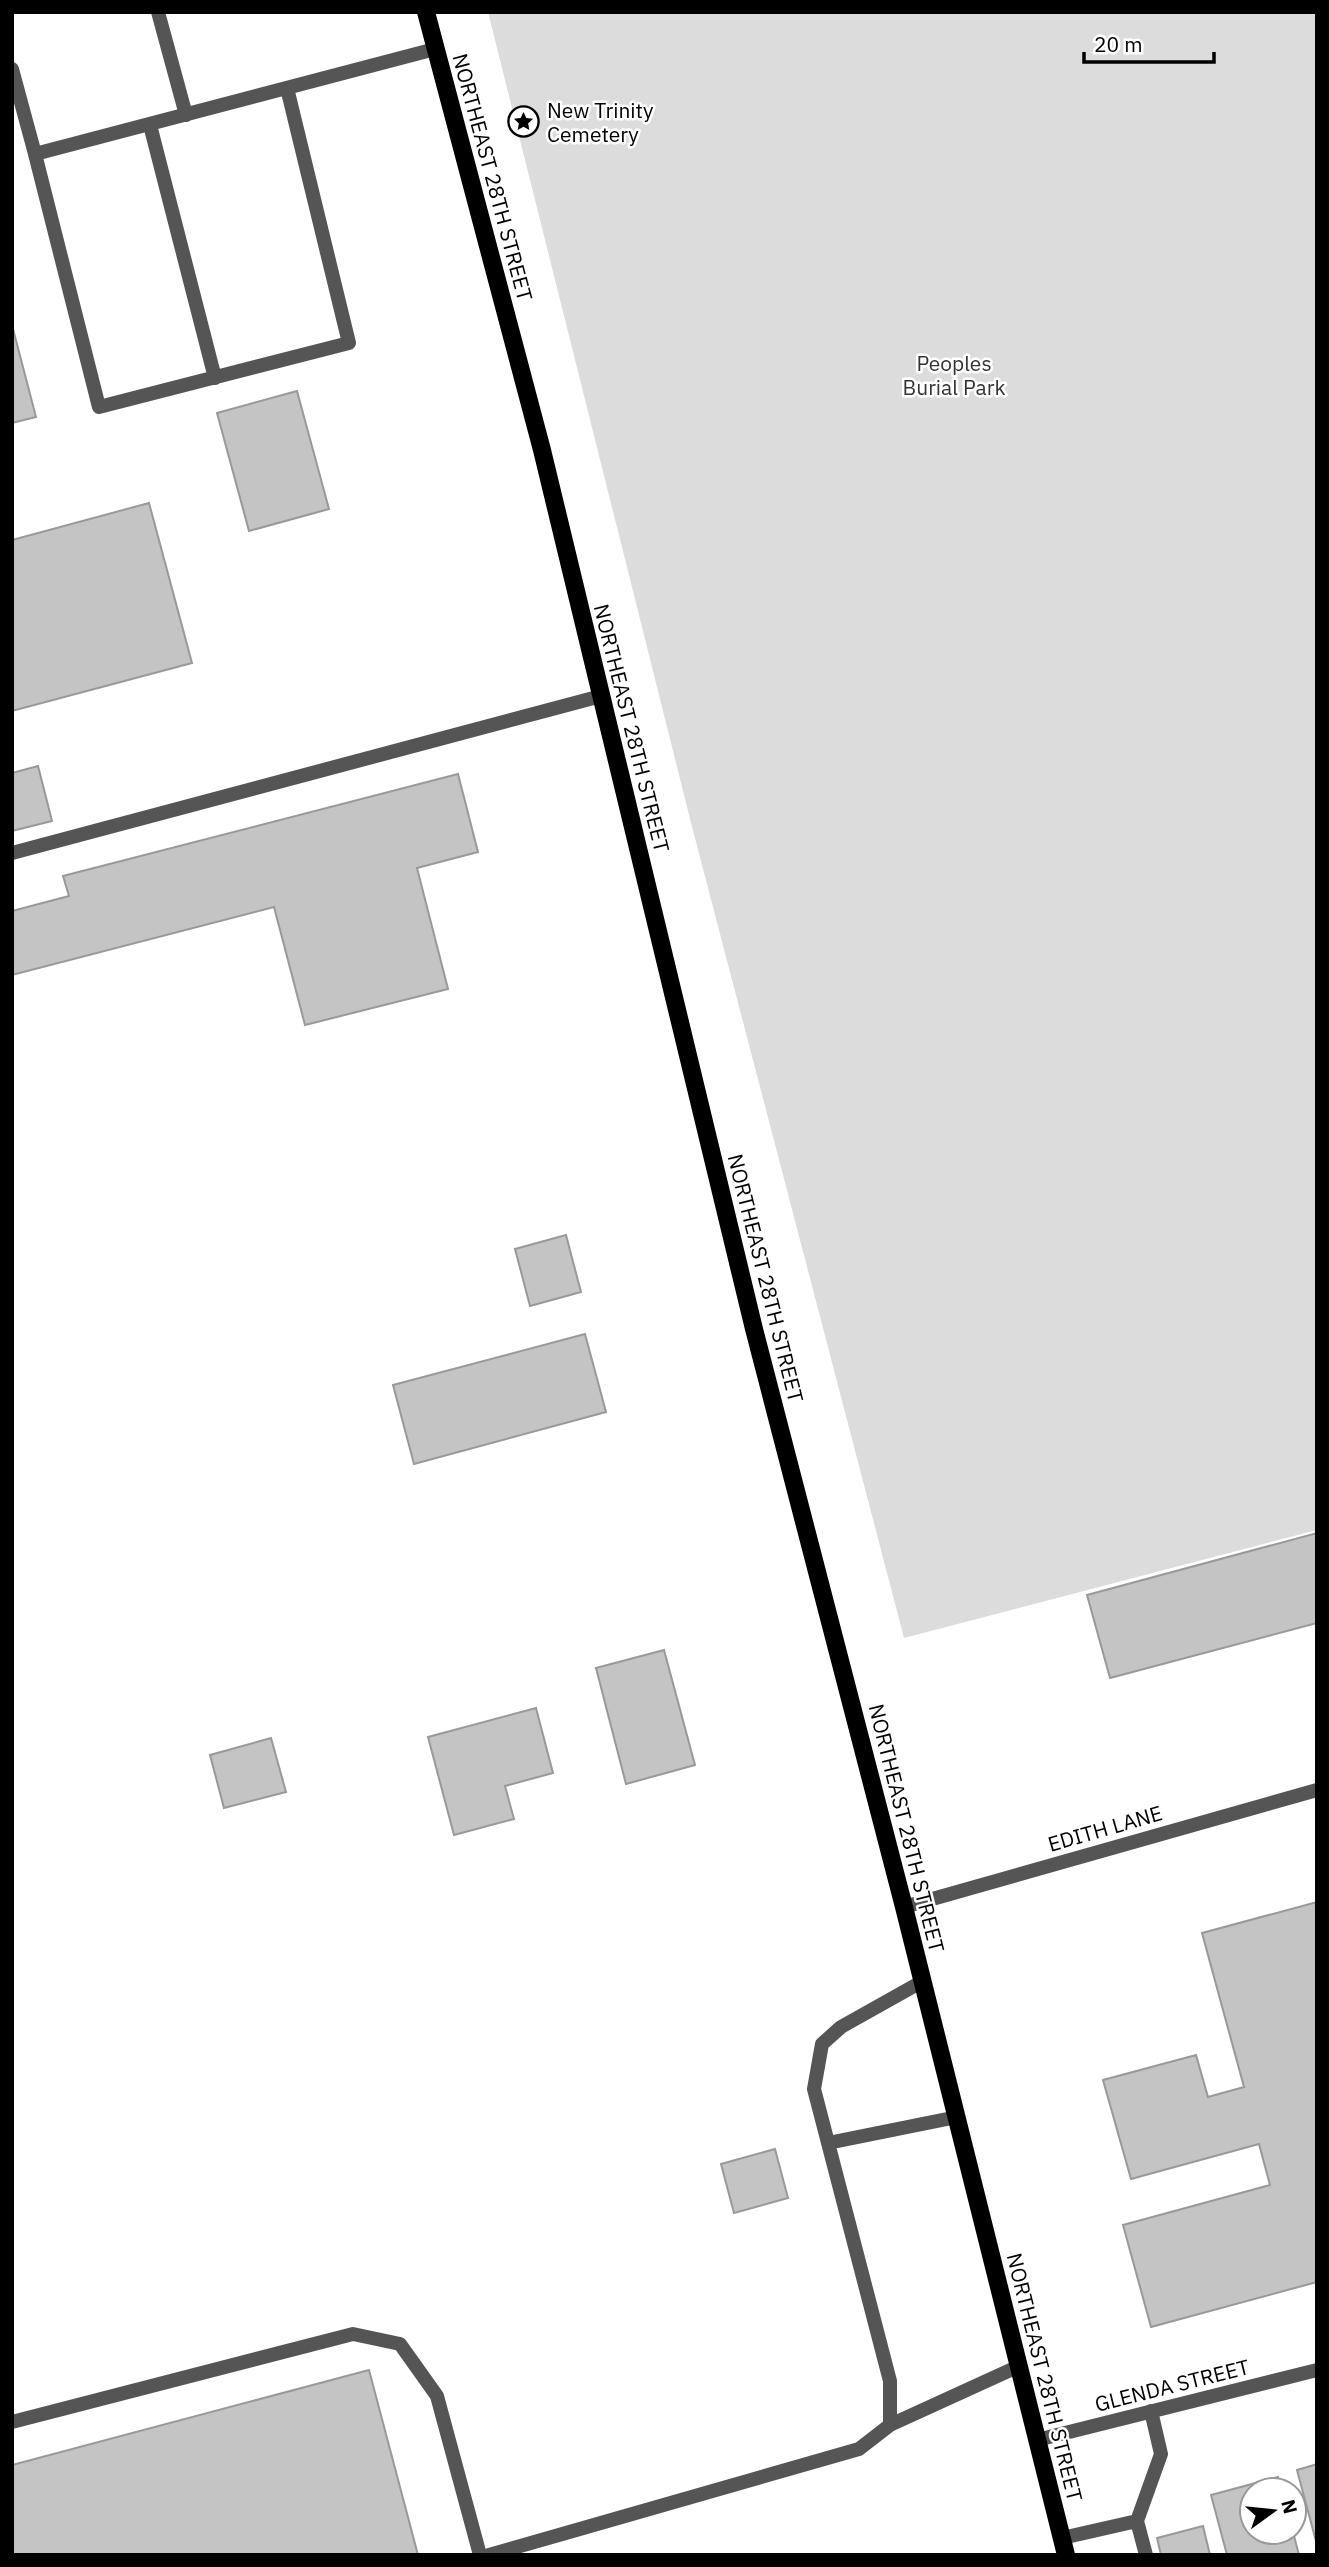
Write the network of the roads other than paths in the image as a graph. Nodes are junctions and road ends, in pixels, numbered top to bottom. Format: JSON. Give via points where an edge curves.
{"nodes":[{"id":1,"x":158,"y":12,"type":"edge"},
{"id":2,"x":426,"y":12,"type":"edge"},
{"id":3,"x":435,"y":49,"type":"junction"},
{"id":4,"x":12,"y":69,"type":"edge"},
{"id":5,"x":287,"y":88,"type":"junction"},
{"id":6,"x":186,"y":115,"type":"junction"},
{"id":7,"x":150,"y":125,"type":"junction"},
{"id":8,"x":35,"y":154,"type":"junction"},
{"id":9,"x":215,"y":378,"type":"junction"},
{"id":10,"x":601,"y":696,"type":"junction"},
{"id":11,"x":12,"y":853,"type":"edge"},
{"id":12,"x":1317,"y":1790,"type":"edge"},
{"id":13,"x":904,"y":1907,"type":"junction"},
{"id":14,"x":923,"y":1981,"type":"junction"},
{"id":15,"x":957,"y":2117,"type":"junction"},
{"id":16,"x":828,"y":2143,"type":"junction"},
{"id":17,"x":1019,"y":2366,"type":"junction"},
{"id":18,"x":1317,"y":2370,"type":"edge"},
{"id":19,"x":1151,"y":2412,"type":"junction"},
{"id":20,"x":12,"y":2421,"type":"edge"},
{"id":21,"x":890,"y":2425,"type":"junction"},
{"id":22,"x":1037,"y":2440,"type":"junction"},
{"id":23,"x":1137,"y":2521,"type":"junction"},
{"id":24,"x":1064,"y":2546,"type":"edge"},
{"id":25,"x":480,"y":2555,"type":"edge"},
{"id":26,"x":489,"y":2555,"type":"edge"},
{"id":27,"x":1146,"y":2555,"type":"edge"}],
"edges":[{"from":1,"to":6,"type":"street"},
{"from":2,"to":3,"type":"main road","name":"NORTHEAST 28TH STREET"},
{"from":3,"to":5,"type":"street"},
{"from":3,"to":10,"type":"main road","name":"NORTHEAST 28TH STREET","via":[[542,450]]},
{"from":4,"to":8,"type":"street"},
{"from":5,"to":6,"type":"street"},
{"from":5,"to":9,"type":"street","via":[[349,343]]},
{"from":6,"to":7,"type":"street"},
{"from":7,"to":8,"type":"street"},
{"from":7,"to":9,"type":"street"},
{"from":8,"to":9,"type":"street","via":[[99,407]]},
{"from":10,"to":11,"type":"street"},
{"from":10,"to":13,"type":"main road","name":"NORTHEAST 28TH STREET","via":[[754,1329]]},
{"from":12,"to":13,"type":"street","name":"EDITH LANE"},
{"from":13,"to":14,"type":"main road","name":"NORTHEAST 28TH STREET"},
{"from":14,"to":15,"type":"main road","name":"NORTHEAST 28TH STREET"},
{"from":14,"to":16,"type":"street","via":[[841,2027],[822,2044],[814,2089]]},
{"from":15,"to":16,"type":"street"},
{"from":15,"to":17,"type":"main road","name":"NORTHEAST 28TH STREET"},
{"from":16,"to":21,"type":"street","via":[[890,2381]]},
{"from":17,"to":21,"type":"street"},
{"from":17,"to":22,"type":"main road","name":"NORTHEAST 28TH STREET"},
{"from":18,"to":19,"type":"street","name":"GLENDA STREET"},
{"from":19,"to":22,"type":"street","name":"GLENDA STREET"},
{"from":19,"to":23,"type":"street","via":[[1161,2454]]},
{"from":20,"to":25,"type":"street","via":[[353,2334],[400,2344],[437,2396]]},
{"from":21,"to":26,"type":"street","via":[[859,2449]]},
{"from":22,"to":24,"type":"main road","name":"NORTHEAST 28TH STREET"},
{"from":23,"to":24,"type":"street"},
{"from":23,"to":27,"type":"street"}]}
